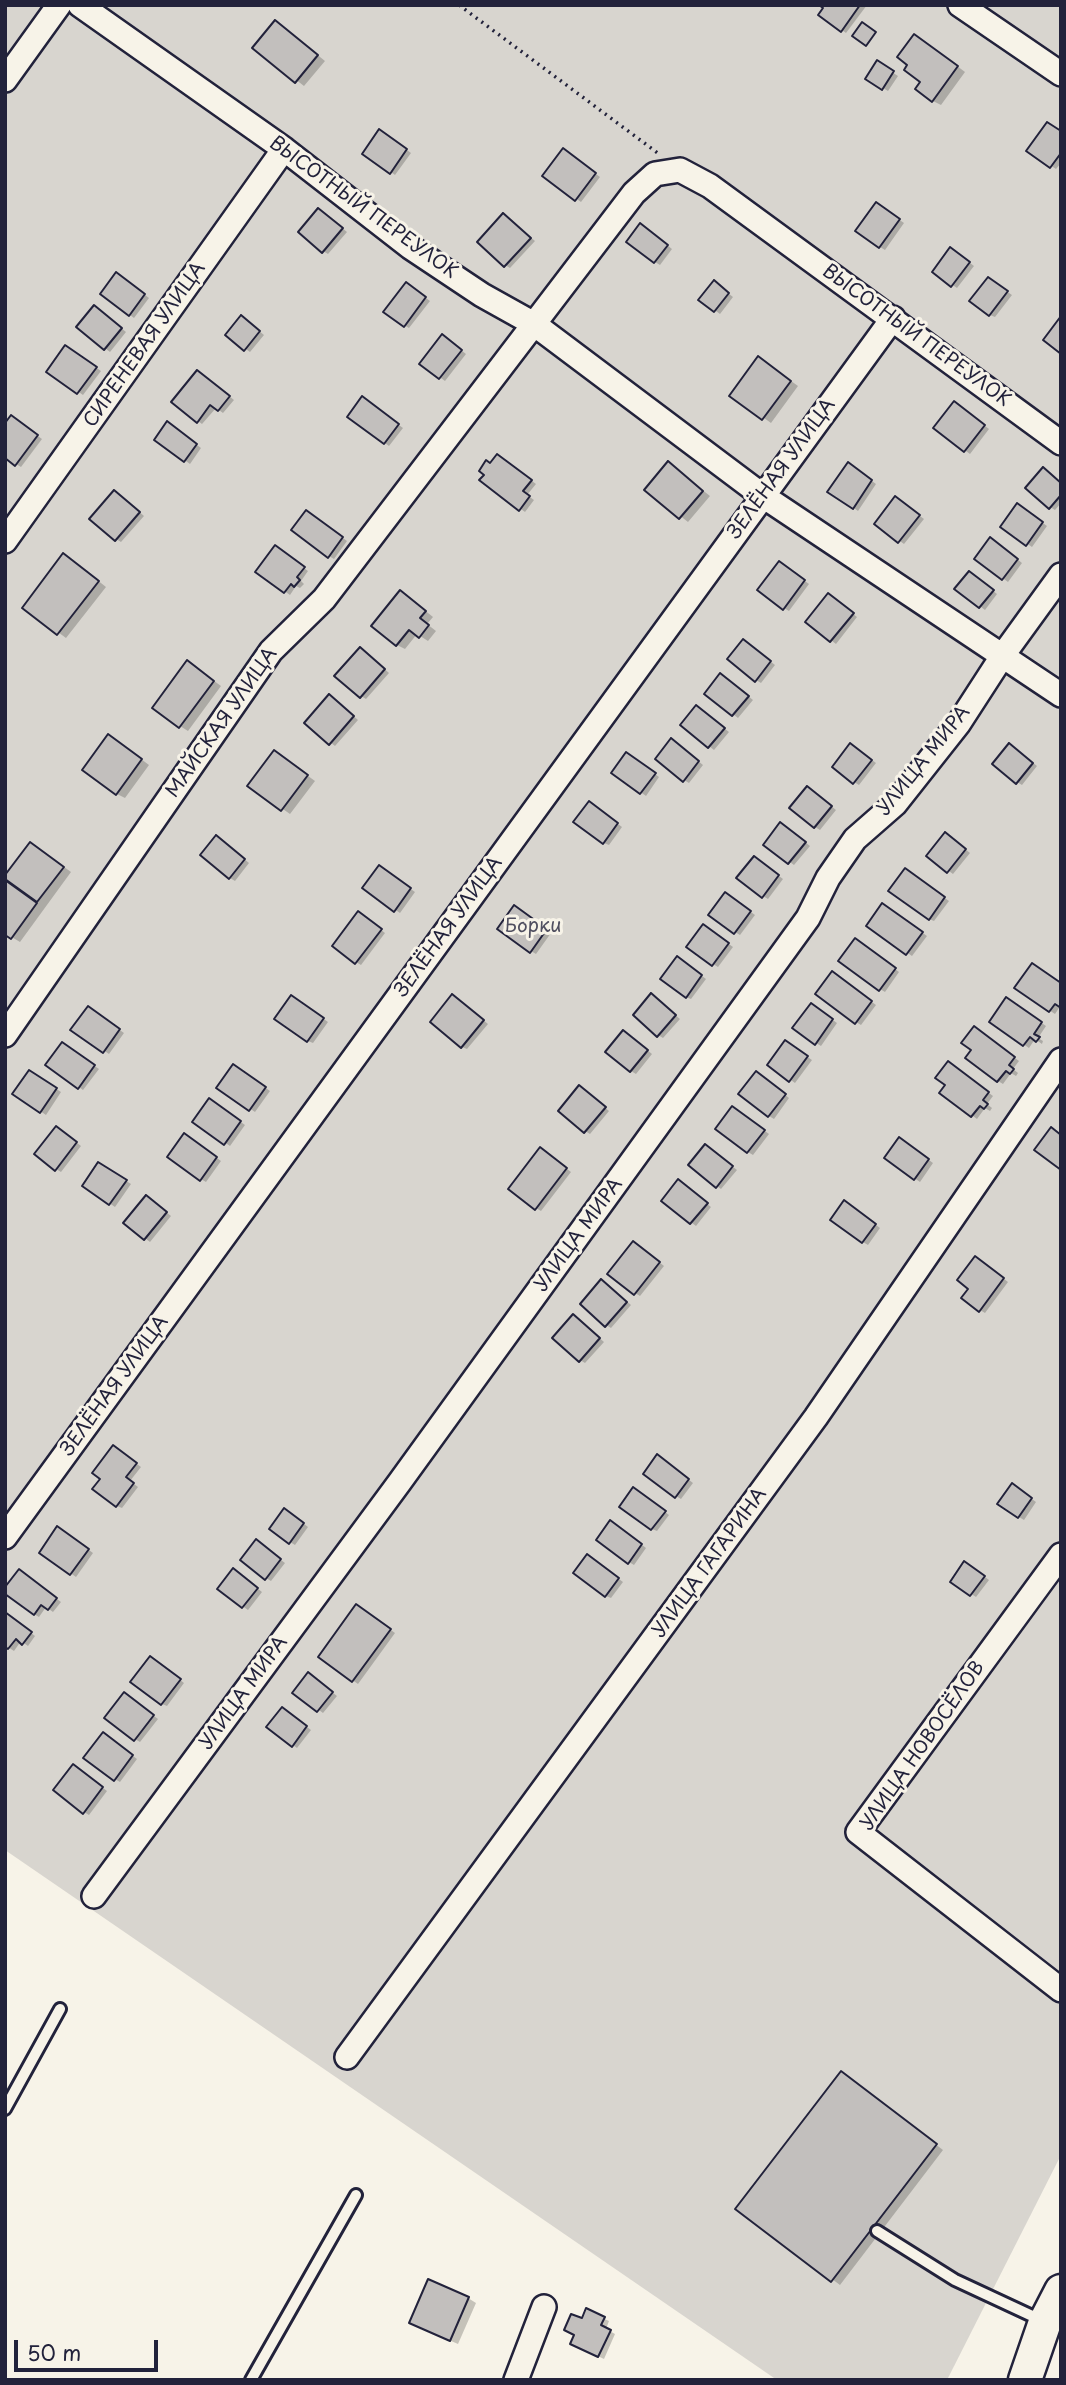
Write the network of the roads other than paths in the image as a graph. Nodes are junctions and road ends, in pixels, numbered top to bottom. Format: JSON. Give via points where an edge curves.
{"nodes":[{"id":1,"x":59,"y":5,"type":"edge"},
{"id":2,"x":80,"y":5,"type":"edge"},
{"id":3,"x":960,"y":5,"type":"edge"},
{"id":4,"x":1061,"y":74,"type":"edge"},
{"id":5,"x":5,"y":80,"type":"edge"},
{"id":6,"x":284,"y":149,"type":"junction"},
{"id":7,"x":892,"y":318,"type":"junction"},
{"id":8,"x":534,"y":324,"type":"junction"},
{"id":9,"x":1061,"y":443,"type":"edge"},
{"id":10,"x":763,"y":496,"type":"junction"},
{"id":11,"x":5,"y":541,"type":"edge"},
{"id":12,"x":1061,"y":575,"type":"edge"},
{"id":13,"x":1003,"y":656,"type":"junction"},
{"id":14,"x":1061,"y":695,"type":"edge"},
{"id":15,"x":5,"y":1035,"type":"edge"},
{"id":16,"x":1061,"y":1060,"type":"edge"},
{"id":17,"x":5,"y":1537,"type":"edge"},
{"id":18,"x":1061,"y":1555,"type":"edge"},
{"id":19,"x":94,"y":1896,"type":"dead end"},
{"id":20,"x":1061,"y":1990,"type":"edge"},
{"id":21,"x":60,"y":2009,"type":"dead end"},
{"id":22,"x":346,"y":2057,"type":"dead end"},
{"id":23,"x":5,"y":2109,"type":"edge"},
{"id":24,"x":356,"y":2195,"type":"dead end"},
{"id":25,"x":877,"y":2231,"type":"dead end"},
{"id":26,"x":1061,"y":2291,"type":"edge"},
{"id":27,"x":544,"y":2307,"type":"dead end"},
{"id":28,"x":1045,"y":2322,"type":"junction"},
{"id":29,"x":251,"y":2380,"type":"edge"},
{"id":30,"x":516,"y":2380,"type":"edge"},
{"id":31,"x":1025,"y":2380,"type":"edge"}],
"edges":[{"from":1,"to":5,"type":"street"},
{"from":2,"to":6,"type":"street","name":"ВЫСОТНЫЙ ПЕРЕУЛОК"},
{"from":3,"to":4,"type":"street"},
{"from":6,"to":8,"type":"street","name":"ВЫСОТНЫЙ ПЕРЕУЛОК","via":[[410,247]]},
{"from":6,"to":11,"type":"street","name":"СИРЕНЕВАЯ УЛИЦА"},
{"from":7,"to":8,"type":"street","name":"ВЫСОТНЫЙ ПЕРЕУЛОК","via":[[710,186],[680,170],[655,174],[634,194]]},
{"from":7,"to":9,"type":"street","name":"ВЫСОТНЫЙ ПЕРЕУЛОК"},
{"from":7,"to":10,"type":"street","name":"ЗЕЛЁНАЯ УЛИЦА"},
{"from":8,"to":10,"type":"street","name":"ВЫСОТНЫЙ ПЕРЕУЛОК"},
{"from":8,"to":15,"type":"street","name":"МАЙСКАЯ УЛИЦА","via":[[324,599],[271,651]]},
{"from":10,"to":13,"type":"street","name":"ВЫСОТНЫЙ ПЕРЕУЛОК"},
{"from":10,"to":17,"type":"street","name":"ЗЕЛЁНАЯ УЛИЦА"},
{"from":12,"to":13,"type":"street","name":"УЛИЦА МИРА"},
{"from":13,"to":14,"type":"street","name":"ВЫСОТНЫЙ ПЕРЕУЛОК"},
{"from":13,"to":19,"type":"street","name":"УЛИЦА МИРА","via":[[959,723],[903,794],[855,839],[808,918],[408,1472]]},
{"from":16,"to":22,"type":"street","name":"УЛИЦА ГАГАРИНА","via":[[816,1417]]},
{"from":18,"to":20,"type":"street","name":"УЛИЦА НОВОСЁЛОВ","via":[[858,1832]]},
{"from":21,"to":23,"type":"lane"},
{"from":24,"to":29,"type":"lane"},
{"from":25,"to":28,"type":"lane","via":[[955,2280]]},
{"from":26,"to":28,"type":"street"},
{"from":27,"to":30,"type":"street"},
{"from":28,"to":31,"type":"street"}]}
